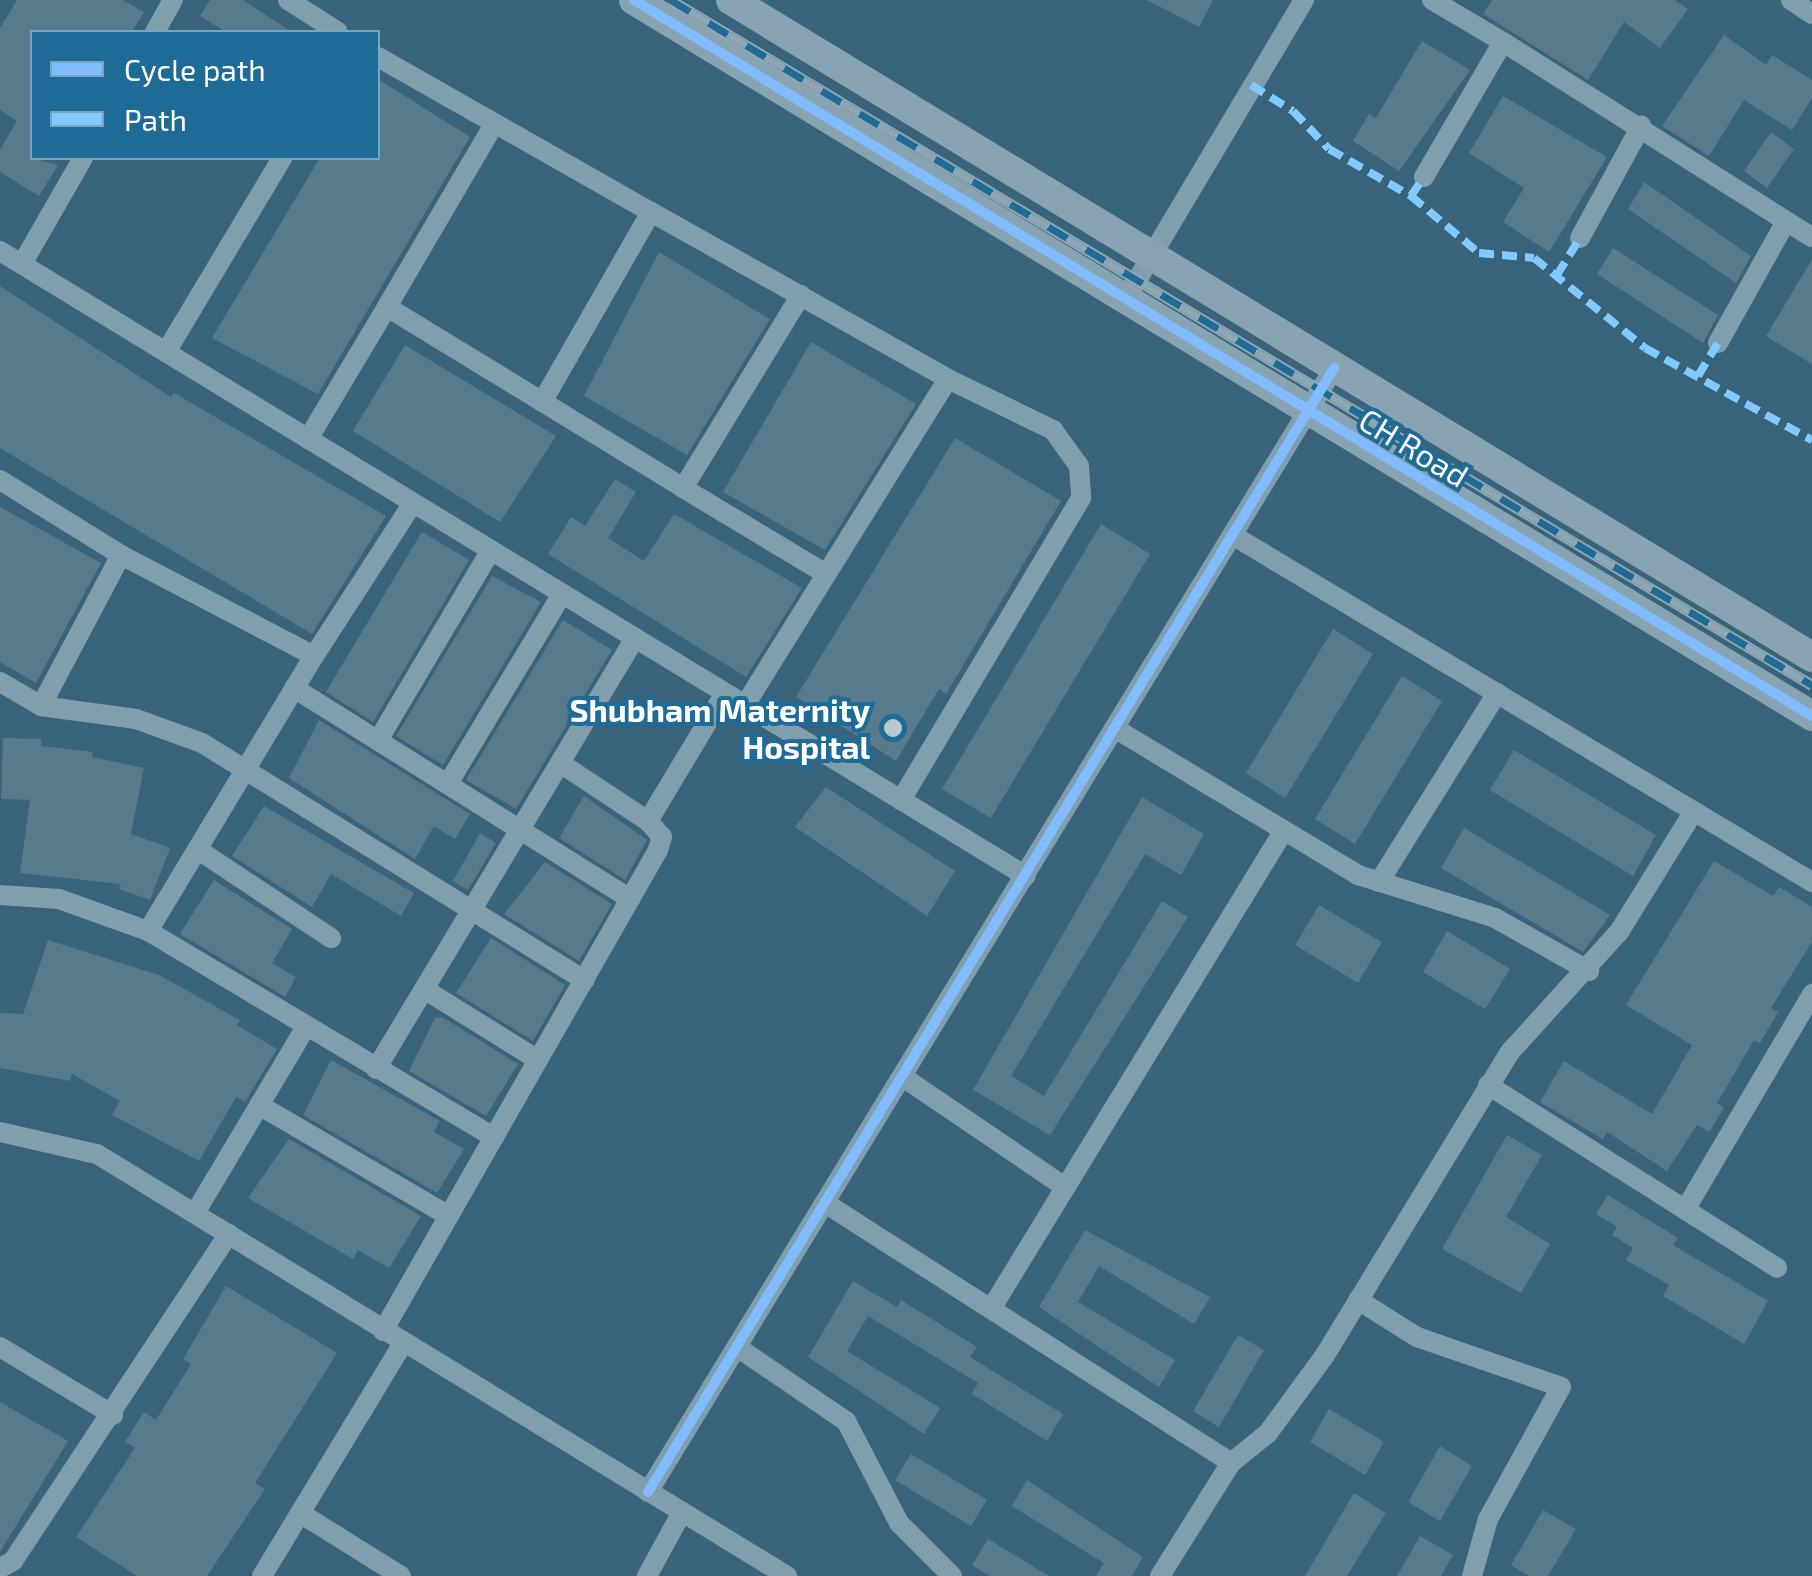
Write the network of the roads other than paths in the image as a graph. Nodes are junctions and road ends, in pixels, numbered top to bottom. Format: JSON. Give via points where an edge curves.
{"nodes":[{"id":1,"x":173,"y":0,"type":"edge"},
{"id":2,"x":288,"y":0,"type":"edge"},
{"id":3,"x":634,"y":0,"type":"edge"},
{"id":4,"x":731,"y":0,"type":"edge"},
{"id":5,"x":1304,"y":0,"type":"edge"},
{"id":6,"x":1432,"y":0,"type":"edge"},
{"id":7,"x":1791,"y":0,"type":"edge"},
{"id":8,"x":1812,"y":14,"type":"edge"},
{"id":9,"x":155,"y":30,"type":"edge"},
{"id":10,"x":335,"y":30,"type":"edge"},
{"id":11,"x":1503,"y":42,"type":"junction"},
{"id":12,"x":380,"y":58,"type":"edge"},
{"id":13,"x":493,"y":126,"type":"junction"},
{"id":14,"x":1641,"y":126,"type":"junction"},
{"id":15,"x":82,"y":160,"type":"edge"},
{"id":16,"x":281,"y":160,"type":"edge"},
{"id":17,"x":1424,"y":177,"type":"dead end"},
{"id":18,"x":651,"y":212,"type":"junction"},
{"id":19,"x":1784,"y":223,"type":"junction"},
{"id":20,"x":1812,"y":237,"type":"edge"},
{"id":21,"x":1580,"y":238,"type":"dead end"},
{"id":22,"x":0,"y":251,"type":"edge"},
{"id":23,"x":1149,"y":257,"type":"junction"},
{"id":24,"x":22,"y":264,"type":"junction"},
{"id":25,"x":801,"y":295,"type":"junction"},
{"id":26,"x":1124,"y":302,"type":"junction"},
{"id":27,"x":387,"y":307,"type":"junction"},
{"id":28,"x":1718,"y":343,"type":"dead end"},
{"id":29,"x":166,"y":352,"type":"junction"},
{"id":30,"x":1334,"y":368,"type":"junction"},
{"id":31,"x":948,"y":379,"type":"junction"},
{"id":32,"x":542,"y":402,"type":"junction"},
{"id":33,"x":1309,"y":414,"type":"junction"},
{"id":34,"x":308,"y":439,"type":"junction"},
{"id":35,"x":0,"y":480,"type":"edge"},
{"id":36,"x":684,"y":488,"type":"junction"},
{"id":37,"x":413,"y":503,"type":"junction"},
{"id":38,"x":1234,"y":536,"type":"junction"},
{"id":39,"x":490,"y":550,"type":"junction"},
{"id":40,"x":122,"y":555,"type":"junction"},
{"id":41,"x":826,"y":574,"type":"junction"},
{"id":42,"x":562,"y":594,"type":"junction"},
{"id":43,"x":635,"y":638,"type":"junction"},
{"id":44,"x":314,"y":656,"type":"junction"},
{"id":45,"x":1812,"y":657,"type":"edge"},
{"id":46,"x":0,"y":682,"type":"edge"},
{"id":47,"x":294,"y":688,"type":"junction"},
{"id":48,"x":726,"y":693,"type":"junction"},
{"id":49,"x":1496,"y":693,"type":"junction"},
{"id":50,"x":0,"y":698,"type":"edge"},
{"id":51,"x":33,"y":701,"type":"junction"},
{"id":52,"x":746,"y":705,"type":"junction"},
{"id":53,"x":1812,"y":716,"type":"edge"},
{"id":54,"x":1116,"y":729,"type":"junction"},
{"id":55,"x":380,"y":737,"type":"junction"},
{"id":56,"x":560,"y":762,"type":"junction"},
{"id":57,"x":245,"y":770,"type":"junction"},
{"id":58,"x":449,"y":782,"type":"junction"},
{"id":59,"x":900,"y":800,"type":"junction"},
{"id":60,"x":1694,"y":811,"type":"junction"},
{"id":61,"x":648,"y":821,"type":"junction"},
{"id":62,"x":519,"y":832,"type":"junction"},
{"id":63,"x":1283,"y":832,"type":"junction"},
{"id":64,"x":197,"y":849,"type":"junction"},
{"id":65,"x":1026,"y":876,"type":"junction"},
{"id":66,"x":1379,"y":882,"type":"junction"},
{"id":67,"x":1812,"y":882,"type":"edge"},
{"id":68,"x":0,"y":896,"type":"edge"},
{"id":69,"x":630,"y":899,"type":"junction"},
{"id":70,"x":472,"y":908,"type":"junction"},
{"id":71,"x":148,"y":931,"type":"junction"},
{"id":72,"x":331,"y":938,"type":"dead end"},
{"id":73,"x":1589,"y":971,"type":"junction"},
{"id":74,"x":584,"y":980,"type":"junction"},
{"id":75,"x":424,"y":990,"type":"junction"},
{"id":76,"x":1812,"y":994,"type":"edge"},
{"id":77,"x":306,"y":1027,"type":"junction"},
{"id":78,"x":538,"y":1060,"type":"junction"},
{"id":79,"x":376,"y":1069,"type":"junction"},
{"id":80,"x":903,"y":1077,"type":"junction"},
{"id":81,"x":1488,"y":1086,"type":"junction"},
{"id":82,"x":259,"y":1105,"type":"junction"},
{"id":83,"x":0,"y":1132,"type":"edge"},
{"id":84,"x":494,"y":1138,"type":"junction"},
{"id":85,"x":1065,"y":1187,"type":"junction"},
{"id":86,"x":825,"y":1204,"type":"junction"},
{"id":87,"x":1685,"y":1210,"type":"junction"},
{"id":88,"x":194,"y":1212,"type":"junction"},
{"id":89,"x":449,"y":1216,"type":"junction"},
{"id":90,"x":229,"y":1234,"type":"junction"},
{"id":91,"x":1777,"y":1268,"type":"dead end"},
{"id":92,"x":1358,"y":1300,"type":"junction"},
{"id":93,"x":990,"y":1309,"type":"junction"},
{"id":94,"x":383,"y":1331,"type":"junction"},
{"id":95,"x":403,"y":1343,"type":"junction"},
{"id":96,"x":0,"y":1347,"type":"edge"},
{"id":97,"x":737,"y":1347,"type":"junction"},
{"id":98,"x":113,"y":1415,"type":"junction"},
{"id":99,"x":1231,"y":1463,"type":"junction"},
{"id":100,"x":648,"y":1492,"type":"junction"},
{"id":101,"x":300,"y":1512,"type":"junction"},
{"id":102,"x":682,"y":1512,"type":"junction"},
{"id":103,"x":0,"y":1568,"type":"edge"},
{"id":104,"x":262,"y":1576,"type":"edge"},
{"id":105,"x":401,"y":1576,"type":"edge"},
{"id":106,"x":647,"y":1576,"type":"edge"},
{"id":107,"x":788,"y":1576,"type":"edge"},
{"id":108,"x":952,"y":1576,"type":"edge"},
{"id":109,"x":1160,"y":1576,"type":"edge"},
{"id":110,"x":1472,"y":1576,"type":"edge"}],
"edges":[{"from":1,"to":9,"type":"street"},
{"from":2,"to":10,"type":"street"},
{"from":3,"to":26,"type":"street","name":"CH Road"},
{"from":4,"to":23,"type":"street","name":"CH Road"},
{"from":5,"to":23,"type":"street"},
{"from":6,"to":11,"type":"street"},
{"from":7,"to":8,"type":"street"},
{"from":11,"to":14,"type":"street"},
{"from":11,"to":17,"type":"street"},
{"from":12,"to":13,"type":"street"},
{"from":13,"to":18,"type":"street"},
{"from":13,"to":27,"type":"street"},
{"from":14,"to":19,"type":"street"},
{"from":14,"to":21,"type":"street"},
{"from":15,"to":24,"type":"street"},
{"from":16,"to":29,"type":"street"},
{"from":18,"to":25,"type":"street"},
{"from":18,"to":32,"type":"street"},
{"from":19,"to":20,"type":"street"},
{"from":19,"to":28,"type":"street"},
{"from":22,"to":24,"type":"street"},
{"from":23,"to":26,"type":"street"},
{"from":23,"to":30,"type":"street","name":"CH Road"},
{"from":24,"to":29,"type":"street"},
{"from":25,"to":31,"type":"street"},
{"from":25,"to":36,"type":"street"},
{"from":26,"to":33,"type":"street","name":"CH Road"},
{"from":27,"to":32,"type":"street"},
{"from":27,"to":34,"type":"street"},
{"from":29,"to":34,"type":"street"},
{"from":30,"to":33,"type":"street"},
{"from":30,"to":45,"type":"street","name":"CH Road"},
{"from":31,"to":41,"type":"street"},
{"from":31,"to":59,"type":"street","via":[[1053,430],[1079,466],[1081,498]]},
{"from":32,"to":36,"type":"street"},
{"from":33,"to":38,"type":"street"},
{"from":33,"to":53,"type":"street","name":"CH Road"},
{"from":34,"to":37,"type":"street"},
{"from":35,"to":40,"type":"street"},
{"from":36,"to":41,"type":"street"},
{"from":37,"to":39,"type":"street"},
{"from":37,"to":44,"type":"street"},
{"from":38,"to":49,"type":"street"},
{"from":38,"to":54,"type":"street"},
{"from":39,"to":42,"type":"street"},
{"from":39,"to":55,"type":"street"},
{"from":40,"to":44,"type":"street"},
{"from":40,"to":51,"type":"street"},
{"from":41,"to":52,"type":"street"},
{"from":42,"to":43,"type":"street"},
{"from":42,"to":58,"type":"street"},
{"from":43,"to":48,"type":"street"},
{"from":43,"to":56,"type":"street"},
{"from":44,"to":47,"type":"street"},
{"from":46,"to":51,"type":"street"},
{"from":47,"to":55,"type":"street"},
{"from":47,"to":57,"type":"street"},
{"from":48,"to":52,"type":"street"},
{"from":48,"to":61,"type":"street"},
{"from":49,"to":60,"type":"street"},
{"from":49,"to":66,"type":"street"},
{"from":50,"to":51,"type":"street"},
{"from":51,"to":57,"type":"street","via":[[136,719],[202,743]]},
{"from":52,"to":59,"type":"street"},
{"from":54,"to":63,"type":"street"},
{"from":54,"to":65,"type":"street"},
{"from":55,"to":58,"type":"street"},
{"from":56,"to":61,"type":"street"},
{"from":56,"to":62,"type":"street"},
{"from":57,"to":64,"type":"street"},
{"from":57,"to":70,"type":"street"},
{"from":58,"to":62,"type":"street"},
{"from":59,"to":65,"type":"street"},
{"from":60,"to":67,"type":"street"},
{"from":60,"to":73,"type":"street"},
{"from":61,"to":69,"type":"street","via":[[662,837]]},
{"from":62,"to":69,"type":"street"},
{"from":62,"to":70,"type":"street"},
{"from":63,"to":66,"type":"street"},
{"from":63,"to":85,"type":"street"},
{"from":64,"to":71,"type":"street"},
{"from":64,"to":72,"type":"street"},
{"from":65,"to":80,"type":"street"},
{"from":66,"to":73,"type":"street","via":[[1496,918]]},
{"from":68,"to":71,"type":"street","via":[[59,899]]},
{"from":69,"to":74,"type":"street"},
{"from":70,"to":74,"type":"street"},
{"from":70,"to":75,"type":"street"},
{"from":71,"to":77,"type":"street"},
{"from":73,"to":81,"type":"street","via":[[1540,1018]]},
{"from":74,"to":78,"type":"street"},
{"from":75,"to":78,"type":"street"},
{"from":75,"to":79,"type":"street"},
{"from":76,"to":87,"type":"street"},
{"from":77,"to":79,"type":"street"},
{"from":77,"to":82,"type":"street"},
{"from":78,"to":84,"type":"street"},
{"from":79,"to":84,"type":"street"},
{"from":80,"to":85,"type":"street"},
{"from":80,"to":86,"type":"street"},
{"from":81,"to":87,"type":"street"},
{"from":81,"to":92,"type":"street"},
{"from":82,"to":88,"type":"street"},
{"from":82,"to":89,"type":"street"},
{"from":83,"to":88,"type":"street","via":[[97,1154]]},
{"from":84,"to":89,"type":"street"},
{"from":85,"to":93,"type":"street"},
{"from":86,"to":93,"type":"street"},
{"from":86,"to":97,"type":"street"},
{"from":87,"to":91,"type":"street"},
{"from":88,"to":90,"type":"street"},
{"from":89,"to":94,"type":"street"},
{"from":90,"to":94,"type":"street"},
{"from":90,"to":98,"type":"street"},
{"from":92,"to":99,"type":"street","via":[[1268,1433]]},
{"from":92,"to":110,"type":"street","via":[[1417,1337],[1560,1387],[1488,1519]]},
{"from":93,"to":99,"type":"street"},
{"from":94,"to":95,"type":"street"},
{"from":95,"to":100,"type":"street"},
{"from":95,"to":101,"type":"street"},
{"from":96,"to":98,"type":"street"},
{"from":97,"to":100,"type":"street"},
{"from":97,"to":108,"type":"street","via":[[846,1420],[899,1523]]},
{"from":98,"to":103,"type":"street","via":[[14,1561]]},
{"from":99,"to":109,"type":"street"},
{"from":100,"to":102,"type":"street"},
{"from":101,"to":104,"type":"street"},
{"from":101,"to":105,"type":"street"},
{"from":102,"to":106,"type":"street"},
{"from":102,"to":107,"type":"street"}]}
